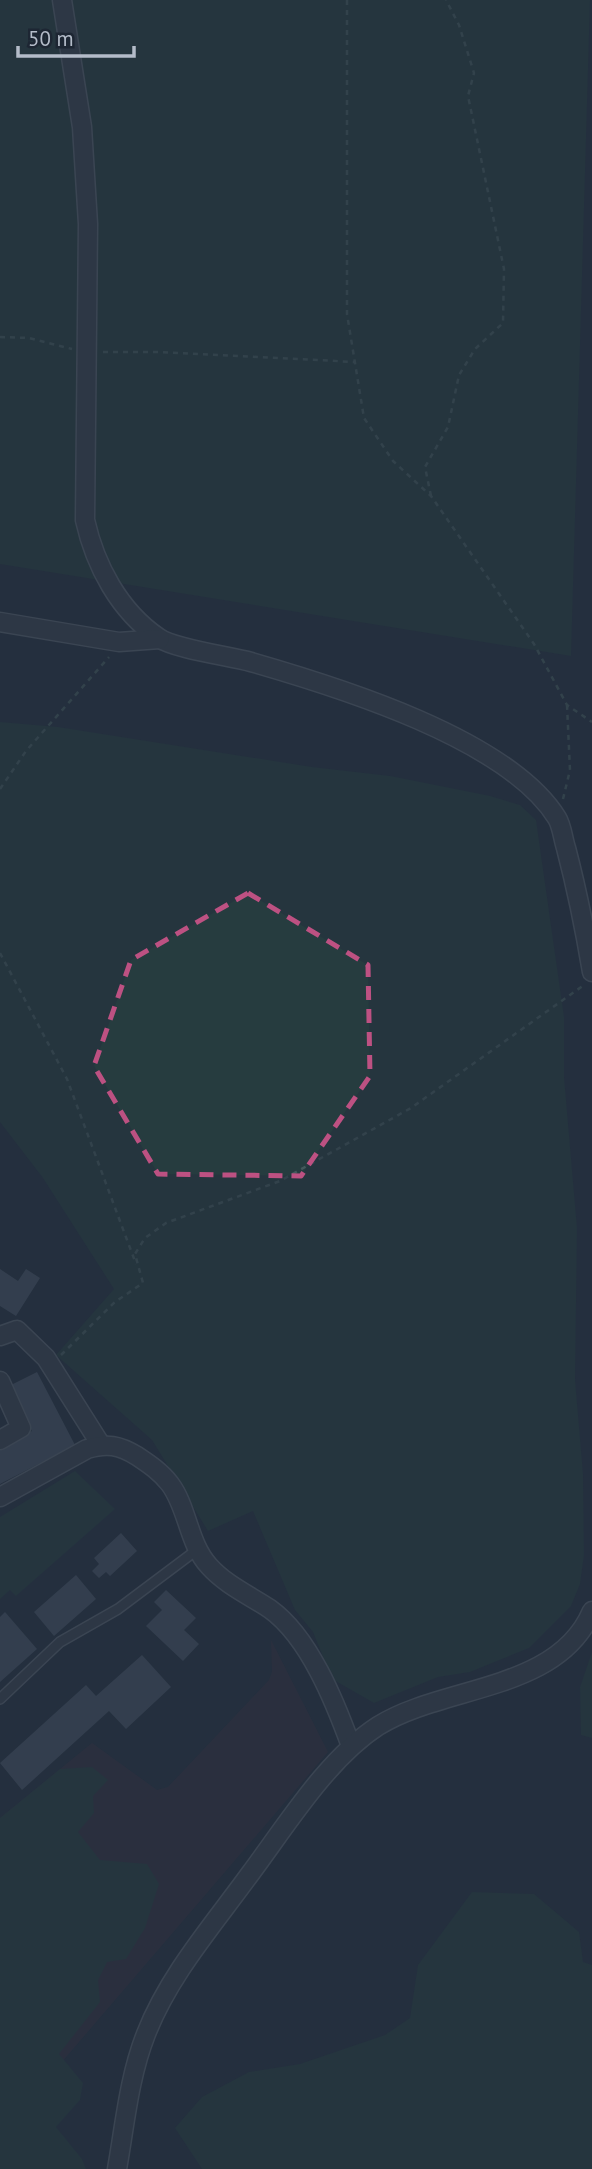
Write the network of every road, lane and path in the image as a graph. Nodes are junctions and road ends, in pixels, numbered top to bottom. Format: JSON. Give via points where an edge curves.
{"nodes":[{"id":1,"x":62,"y":0,"type":"edge"},
{"id":2,"x":347,"y":0,"type":"edge"},
{"id":3,"x":446,"y":0,"type":"edge"},
{"id":4,"x":0,"y":337,"type":"edge"},
{"id":5,"x":85,"y":352,"type":"junction"},
{"id":6,"x":355,"y":362,"type":"junction"},
{"id":7,"x":431,"y":496,"type":"junction"},
{"id":8,"x":0,"y":622,"type":"edge"},
{"id":9,"x":160,"y":639,"type":"junction"},
{"id":10,"x":119,"y":642,"type":"junction"},
{"id":11,"x":567,"y":705,"type":"junction"},
{"id":12,"x":592,"y":722,"type":"edge"},
{"id":13,"x":0,"y":789,"type":"edge"},
{"id":14,"x":558,"y":819,"type":"junction"},
{"id":15,"x":0,"y":953,"type":"edge"},
{"id":16,"x":592,"y":972,"type":"edge"},
{"id":17,"x":592,"y":979,"type":"edge"},
{"id":18,"x":143,"y":1283,"type":"junction"},
{"id":19,"x":0,"y":1336,"type":"edge"},
{"id":20,"x":50,"y":1363,"type":"junction"},
{"id":21,"x":0,"y":1381,"type":"edge"},
{"id":22,"x":0,"y":1440,"type":"edge"},
{"id":23,"x":101,"y":1445,"type":"junction"},
{"id":24,"x":0,"y":1497,"type":"edge"},
{"id":25,"x":198,"y":1549,"type":"junction"},
{"id":26,"x":592,"y":1611,"type":"edge"},
{"id":27,"x":0,"y":1699,"type":"edge"},
{"id":28,"x":351,"y":1746,"type":"junction"},
{"id":29,"x":117,"y":2169,"type":"edge"}],
"edges":[{"from":1,"to":5,"type":"street","via":[[82,127],[88,225]]},
{"from":2,"to":6,"type":"path","via":[[347,314]]},
{"from":3,"to":7,"type":"path","via":[[474,73],[468,96],[504,269],[503,323],[475,349],[459,374],[448,427],[425,467]]},
{"from":4,"to":5,"type":"path","via":[[29,338]]},
{"from":5,"to":6,"type":"path"},
{"from":5,"to":9,"type":"street","via":[[85,520],[92,553],[117,594]]},
{"from":6,"to":7,"type":"path","via":[[364,418],[393,461]]},
{"from":7,"to":11,"type":"path","via":[[534,644]]},
{"from":8,"to":10,"type":"street"},
{"from":9,"to":10,"type":"street"},
{"from":9,"to":14,"type":"street","via":[[323,685],[445,732],[496,758]]},
{"from":10,"to":13,"type":"path","via":[[100,670],[26,751]]},
{"from":11,"to":12,"type":"path"},
{"from":11,"to":14,"type":"path","via":[[570,770]]},
{"from":14,"to":16,"type":"street","via":[[580,899]]},
{"from":15,"to":18,"type":"path","via":[[67,1079]]},
{"from":17,"to":18,"type":"path","via":[[411,1108],[280,1181],[166,1223],[145,1238],[135,1254]]},
{"from":18,"to":20,"type":"path","via":[[115,1302]]},
{"from":19,"to":20,"type":"street","via":[[17,1330]]},
{"from":20,"to":23,"type":"street"},
{"from":21,"to":22,"type":"street","via":[[21,1428]]},
{"from":23,"to":24,"type":"street"},
{"from":23,"to":25,"type":"street","via":[[114,1444],[129,1451],[171,1484]]},
{"from":25,"to":27,"type":"lane","via":[[118,1609],[60,1642]]},
{"from":25,"to":28,"type":"street","via":[[227,1582],[270,1609],[301,1640]]},
{"from":26,"to":28,"type":"street","via":[[586,1625],[562,1651],[527,1671],[380,1725]]},
{"from":28,"to":29,"type":"street","via":[[298,1811],[162,1999],[138,2056]]}]}
